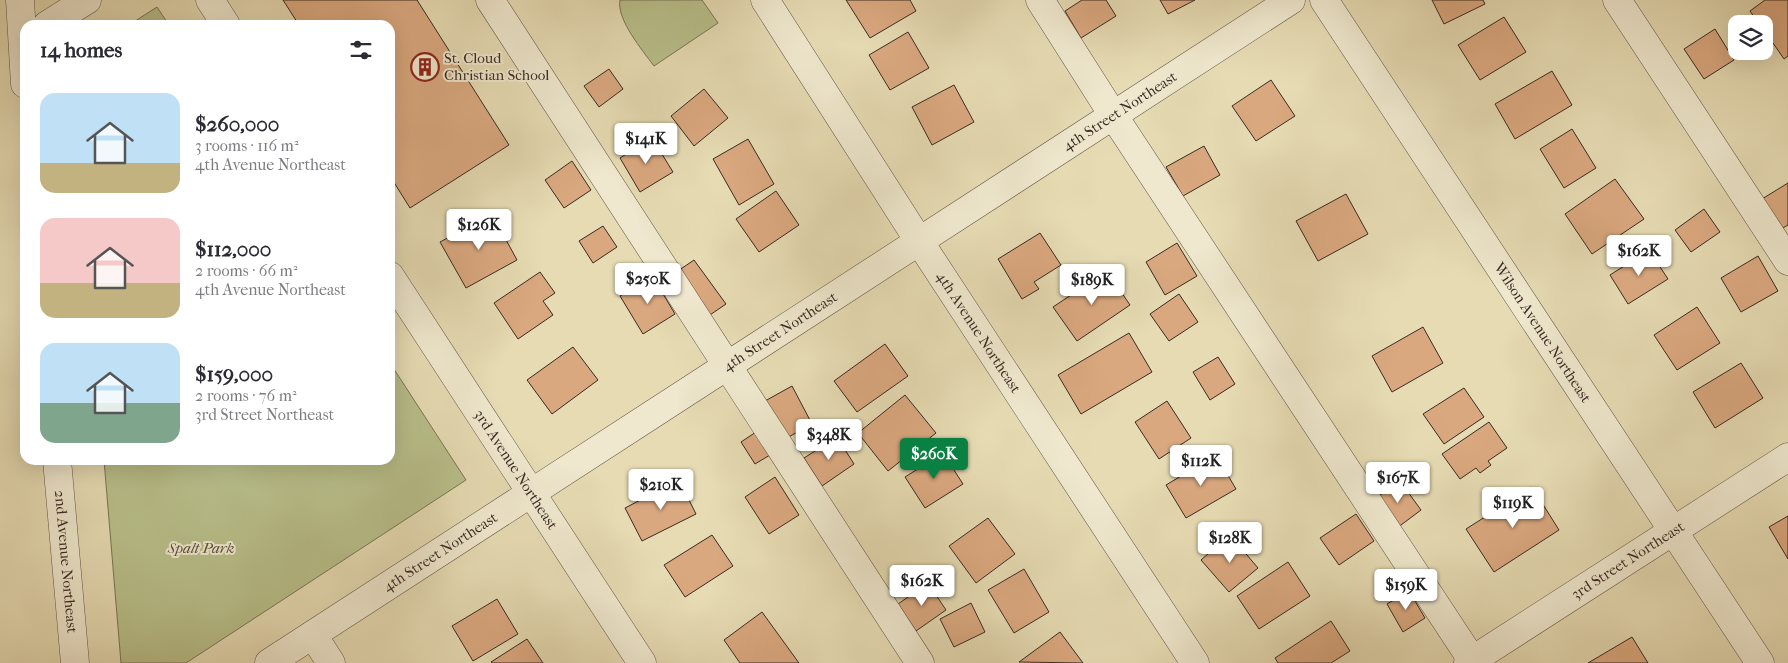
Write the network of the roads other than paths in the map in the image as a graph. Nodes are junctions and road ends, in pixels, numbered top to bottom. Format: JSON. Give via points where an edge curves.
{"nodes":[{"id":1,"x":20,"y":0,"type":"edge"},
{"id":2,"x":87,"y":0,"type":"edge"},
{"id":3,"x":210,"y":0,"type":"edge"},
{"id":4,"x":490,"y":0,"type":"edge"},
{"id":5,"x":765,"y":0,"type":"edge"},
{"id":6,"x":1040,"y":0,"type":"edge"},
{"id":7,"x":1291,"y":0,"type":"edge"},
{"id":8,"x":1324,"y":0,"type":"edge"},
{"id":9,"x":1617,"y":0,"type":"edge"},
{"id":10,"x":55,"y":20,"type":"edge"},
{"id":11,"x":223,"y":20,"type":"edge"},
{"id":12,"x":15,"y":41,"type":"edge"},
{"id":13,"x":20,"y":62,"type":"edge"},
{"id":14,"x":1113,"y":114,"type":"junction"},
{"id":15,"x":919,"y":241,"type":"junction"},
{"id":16,"x":1788,"y":261,"type":"edge"},
{"id":17,"x":395,"y":284,"type":"edge"},
{"id":18,"x":729,"y":367,"type":"junction"},
{"id":19,"x":1788,"y":457,"type":"edge"},
{"id":20,"x":57,"y":465,"type":"edge"},
{"id":21,"x":532,"y":492,"type":"junction"},
{"id":22,"x":1674,"y":530,"type":"junction"},
{"id":23,"x":313,"y":635,"type":"junction"},
{"id":24,"x":1471,"y":662,"type":"edge"},
{"id":25,"x":75,"y":663,"type":"edge"},
{"id":26,"x":269,"y":663,"type":"edge"},
{"id":27,"x":331,"y":663,"type":"edge"},
{"id":28,"x":642,"y":663,"type":"edge"},
{"id":29,"x":920,"y":663,"type":"edge"},
{"id":30,"x":1195,"y":663,"type":"edge"},
{"id":31,"x":1760,"y":663,"type":"edge"}],
"edges":[{"from":1,"to":12,"type":"street"},
{"from":2,"to":10,"type":"street"},
{"from":3,"to":11,"type":"street"},
{"from":4,"to":18,"type":"street"},
{"from":5,"to":15,"type":"street","name":"4th Avenue Northeast"},
{"from":6,"to":14,"type":"street"},
{"from":7,"to":14,"type":"street","name":"4th Street Northeast"},
{"from":8,"to":22,"type":"street","name":"Wilson Avenue Northeast"},
{"from":9,"to":16,"type":"street"},
{"from":12,"to":13,"type":"street"},
{"from":14,"to":15,"type":"street","name":"4th Street Northeast"},
{"from":14,"to":24,"type":"street"},
{"from":15,"to":18,"type":"street","name":"4th Street Northeast"},
{"from":15,"to":30,"type":"street","name":"4th Avenue Northeast"},
{"from":17,"to":21,"type":"street","name":"3rd Avenue Northeast"},
{"from":18,"to":21,"type":"street","name":"4th Street Northeast"},
{"from":18,"to":29,"type":"street"},
{"from":19,"to":22,"type":"street","name":"3rd Street Northeast"},
{"from":20,"to":25,"type":"street","name":"2nd Avenue Northeast"},
{"from":21,"to":23,"type":"street","name":"4th Street Northeast"},
{"from":21,"to":28,"type":"street","name":"3rd Avenue Northeast"},
{"from":22,"to":24,"type":"street","name":"3rd Street Northeast"},
{"from":22,"to":31,"type":"street","name":"Wilson Avenue Northeast"},
{"from":23,"to":26,"type":"street","name":"4th Street Northeast"},
{"from":23,"to":27,"type":"street"}]}
